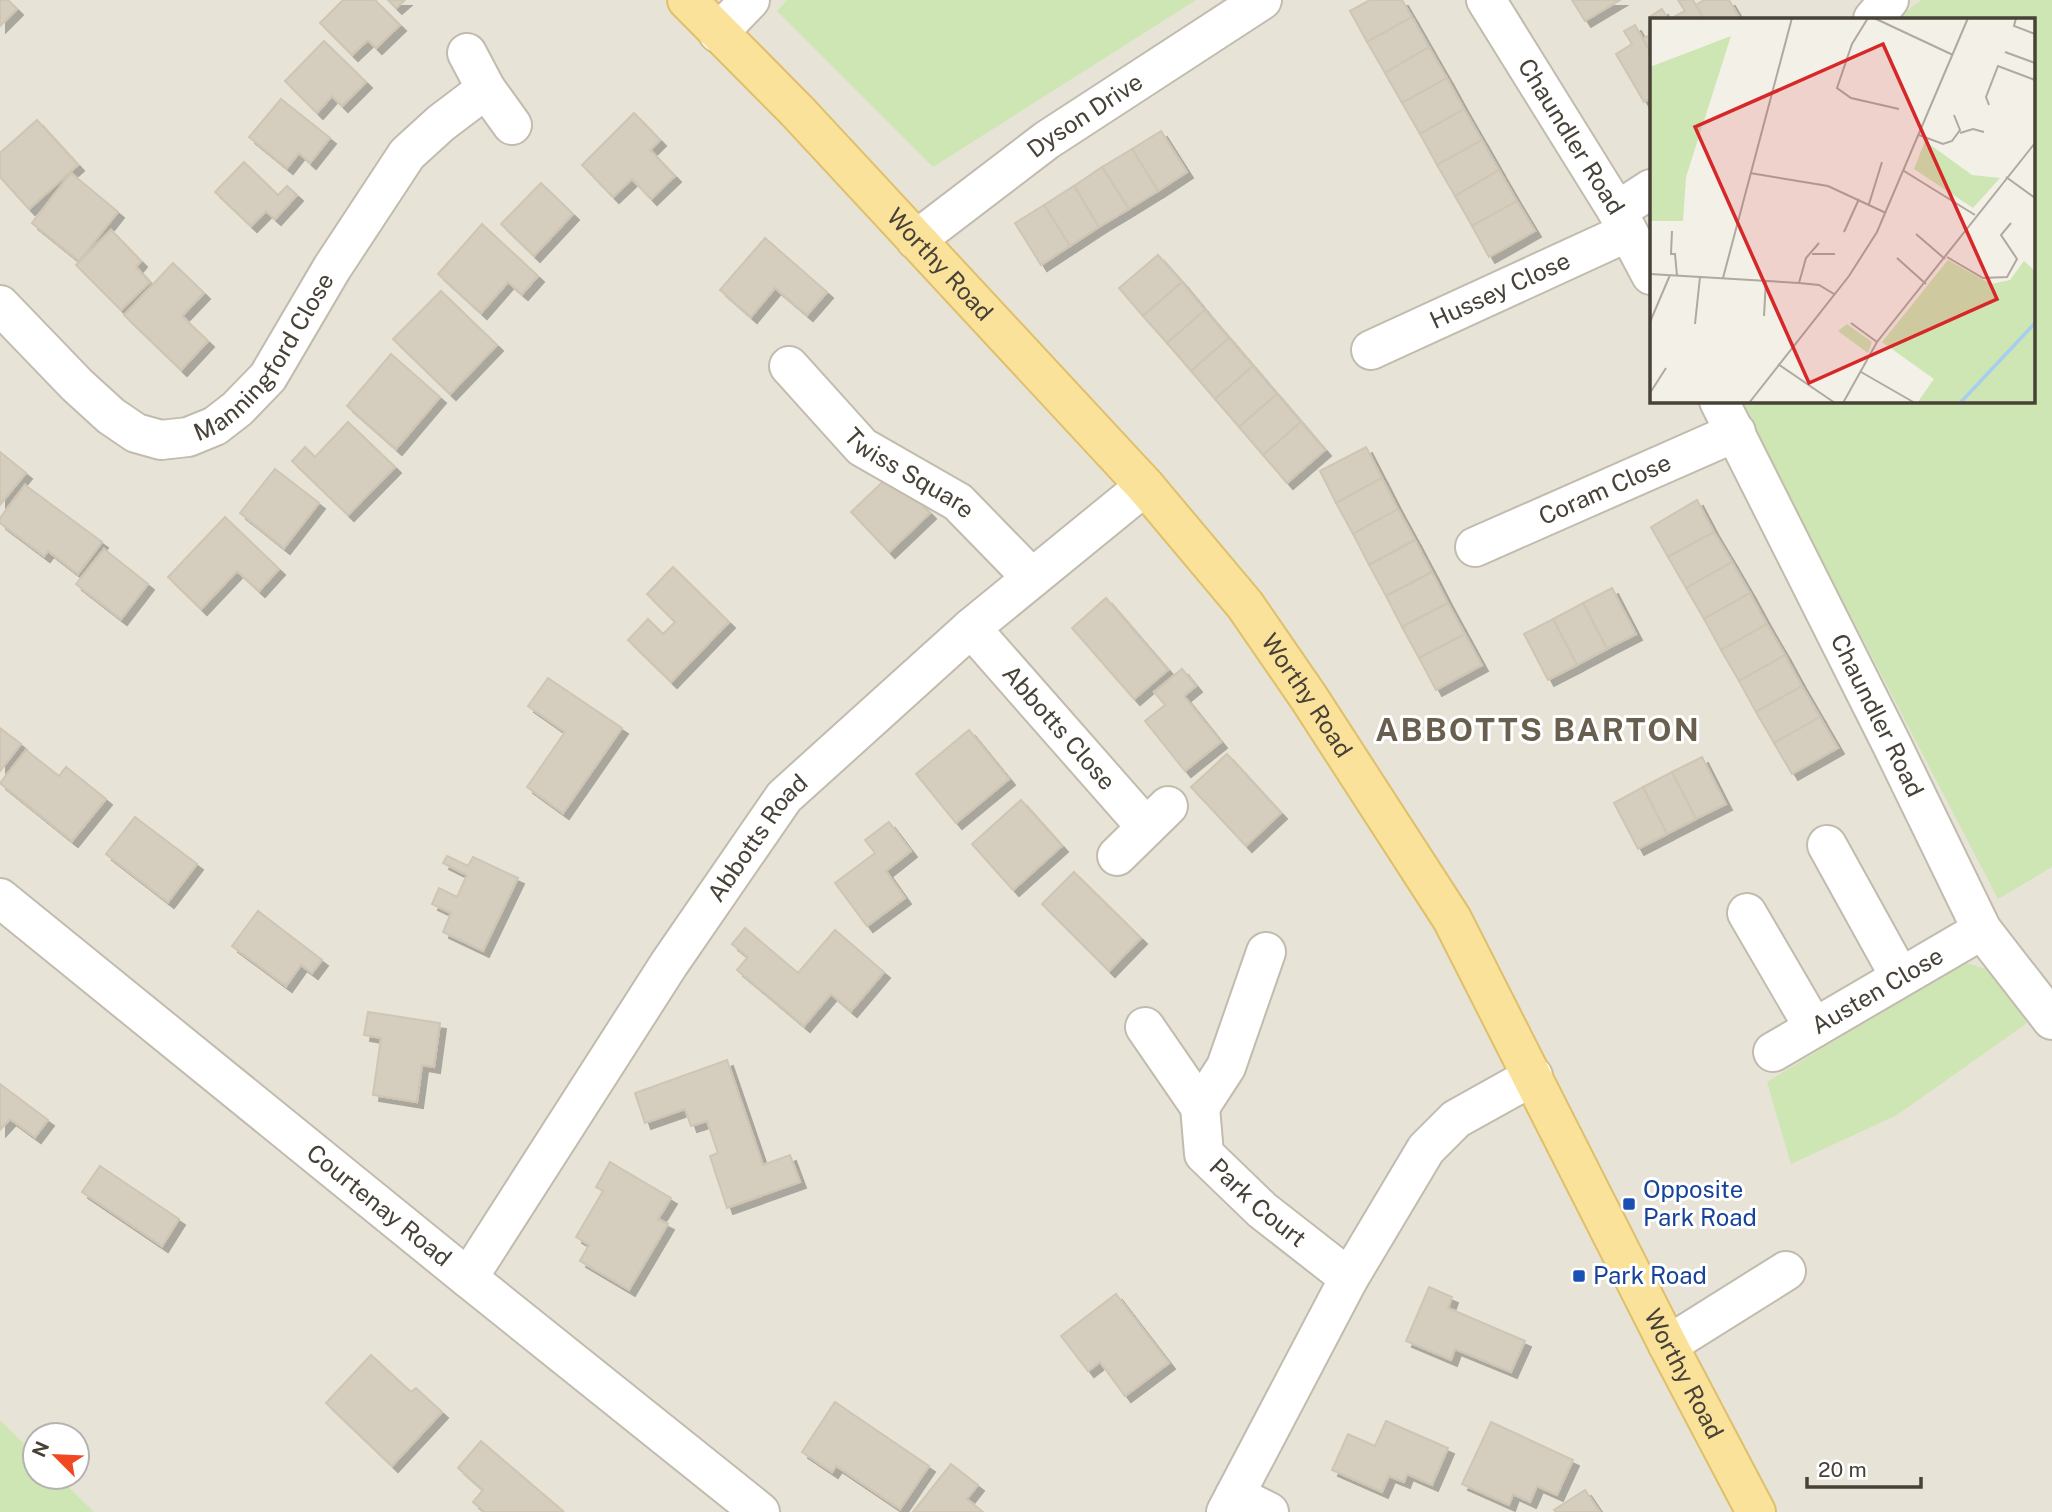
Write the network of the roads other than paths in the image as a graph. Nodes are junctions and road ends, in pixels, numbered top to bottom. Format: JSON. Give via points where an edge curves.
{"nodes":[{"id":1,"x":687,"y":0,"type":"edge"},
{"id":2,"x":750,"y":0,"type":"edge"},
{"id":3,"x":1262,"y":0,"type":"edge"},
{"id":4,"x":1486,"y":0,"type":"edge"},
{"id":5,"x":1889,"y":0,"type":"edge"},
{"id":6,"x":1874,"y":18,"type":"edge"},
{"id":7,"x":718,"y":33,"type":"junction"},
{"id":8,"x":467,"y":53,"type":"dead end"},
{"id":9,"x":486,"y":89,"type":"junction"},
{"id":10,"x":512,"y":125,"type":"dead end"},
{"id":11,"x":1650,"y":190,"type":"edge"},
{"id":12,"x":1623,"y":222,"type":"junction"},
{"id":13,"x":916,"y":240,"type":"junction"},
{"id":14,"x":1650,"y":273,"type":"edge"},
{"id":15,"x":0,"y":305,"type":"edge"},
{"id":16,"x":1371,"y":351,"type":"dead end"},
{"id":17,"x":789,"y":366,"type":"dead end"},
{"id":18,"x":1728,"y":416,"type":"edge"},
{"id":19,"x":1145,"y":485,"type":"junction"},
{"id":20,"x":1475,"y":547,"type":"dead end"},
{"id":21,"x":1031,"y":578,"type":"junction"},
{"id":22,"x":971,"y":628,"type":"junction"},
{"id":23,"x":1826,"y":845,"type":"dead end"},
{"id":24,"x":1117,"y":856,"type":"dead end"},
{"id":25,"x":0,"y":898,"type":"edge"},
{"id":26,"x":1747,"y":913,"type":"dead end"},
{"id":27,"x":1982,"y":930,"type":"junction"},
{"id":28,"x":1266,"y":952,"type":"dead end"},
{"id":29,"x":1900,"y":977,"type":"junction"},
{"id":30,"x":2052,"y":1020,"type":"edge"},
{"id":31,"x":1144,"y":1027,"type":"dead end"},
{"id":32,"x":1814,"y":1028,"type":"junction"},
{"id":33,"x":1773,"y":1052,"type":"dead end"},
{"id":34,"x":1533,"y":1076,"type":"junction"},
{"id":35,"x":1200,"y":1107,"type":"junction"},
{"id":36,"x":1786,"y":1271,"type":"dead end"},
{"id":37,"x":468,"y":1278,"type":"junction"},
{"id":38,"x":1349,"y":1278,"type":"junction"},
{"id":39,"x":1668,"y":1345,"type":"junction"},
{"id":40,"x":1231,"y":1504,"type":"edge"},
{"id":41,"x":760,"y":1512,"type":"edge"},
{"id":42,"x":1269,"y":1512,"type":"edge"},
{"id":43,"x":1756,"y":1512,"type":"edge"}],
"edges":[{"from":1,"to":7,"type":"main road","name":"Worthy Road"},
{"from":2,"to":7,"type":"street"},
{"from":3,"to":13,"type":"street","name":"Dyson Drive","via":[[1047,140]]},
{"from":4,"to":12,"type":"street","name":"Chaundler Road"},
{"from":5,"to":6,"type":"street"},
{"from":7,"to":13,"type":"main road","name":"Worthy Road"},
{"from":8,"to":9,"type":"street"},
{"from":9,"to":10,"type":"street"},
{"from":9,"to":15,"type":"street","name":"Manningford Close","via":[[407,154],[268,377],[215,426],[188,437],[161,440],[136,433],[77,385]]},
{"from":11,"to":12,"type":"street","name":"Hussey Close"},
{"from":12,"to":14,"type":"street","name":"Chaundler Road"},
{"from":12,"to":16,"type":"street","name":"Hussey Close"},
{"from":13,"to":19,"type":"main road","name":"Worthy Road"},
{"from":17,"to":21,"type":"street","name":"Twiss Square","via":[[862,447],[958,502]]},
{"from":18,"to":20,"type":"street","name":"Coram Close"},
{"from":18,"to":27,"type":"street","name":"Chaundler Road"},
{"from":19,"to":21,"type":"street","name":"Abbotts Road"},
{"from":19,"to":34,"type":"main road","name":"Worthy Road","via":[[1245,605],[1309,698],[1452,919]]},
{"from":21,"to":22,"type":"street","name":"Abbotts Road"},
{"from":22,"to":24,"type":"street","name":"Abbotts Close","via":[[1157,816]]},
{"from":22,"to":37,"type":"street","name":"Abbotts Road","via":[[784,797],[669,964]]},
{"from":23,"to":29,"type":"street"},
{"from":25,"to":37,"type":"street","name":"Courtenay Road"},
{"from":26,"to":32,"type":"street"},
{"from":27,"to":29,"type":"street","name":"Austen Close"},
{"from":27,"to":30,"type":"street","name":"Chaundler Road"},
{"from":28,"to":35,"type":"street","via":[[1226,1068]]},
{"from":29,"to":32,"type":"street","name":"Austen Close"},
{"from":31,"to":35,"type":"street"},
{"from":32,"to":33,"type":"street","name":"Austen Close"},
{"from":34,"to":38,"type":"street","via":[[1456,1119],[1426,1149]]},
{"from":34,"to":39,"type":"main road","name":"Worthy Road"},
{"from":35,"to":38,"type":"street","name":"Park Court","via":[[1204,1154],[1262,1210]]},
{"from":36,"to":39,"type":"street"},
{"from":37,"to":41,"type":"street","name":"Courtenay Road"},
{"from":38,"to":40,"type":"street"},
{"from":39,"to":43,"type":"main road","name":"Worthy Road"},
{"from":40,"to":42,"type":"street"}]}
